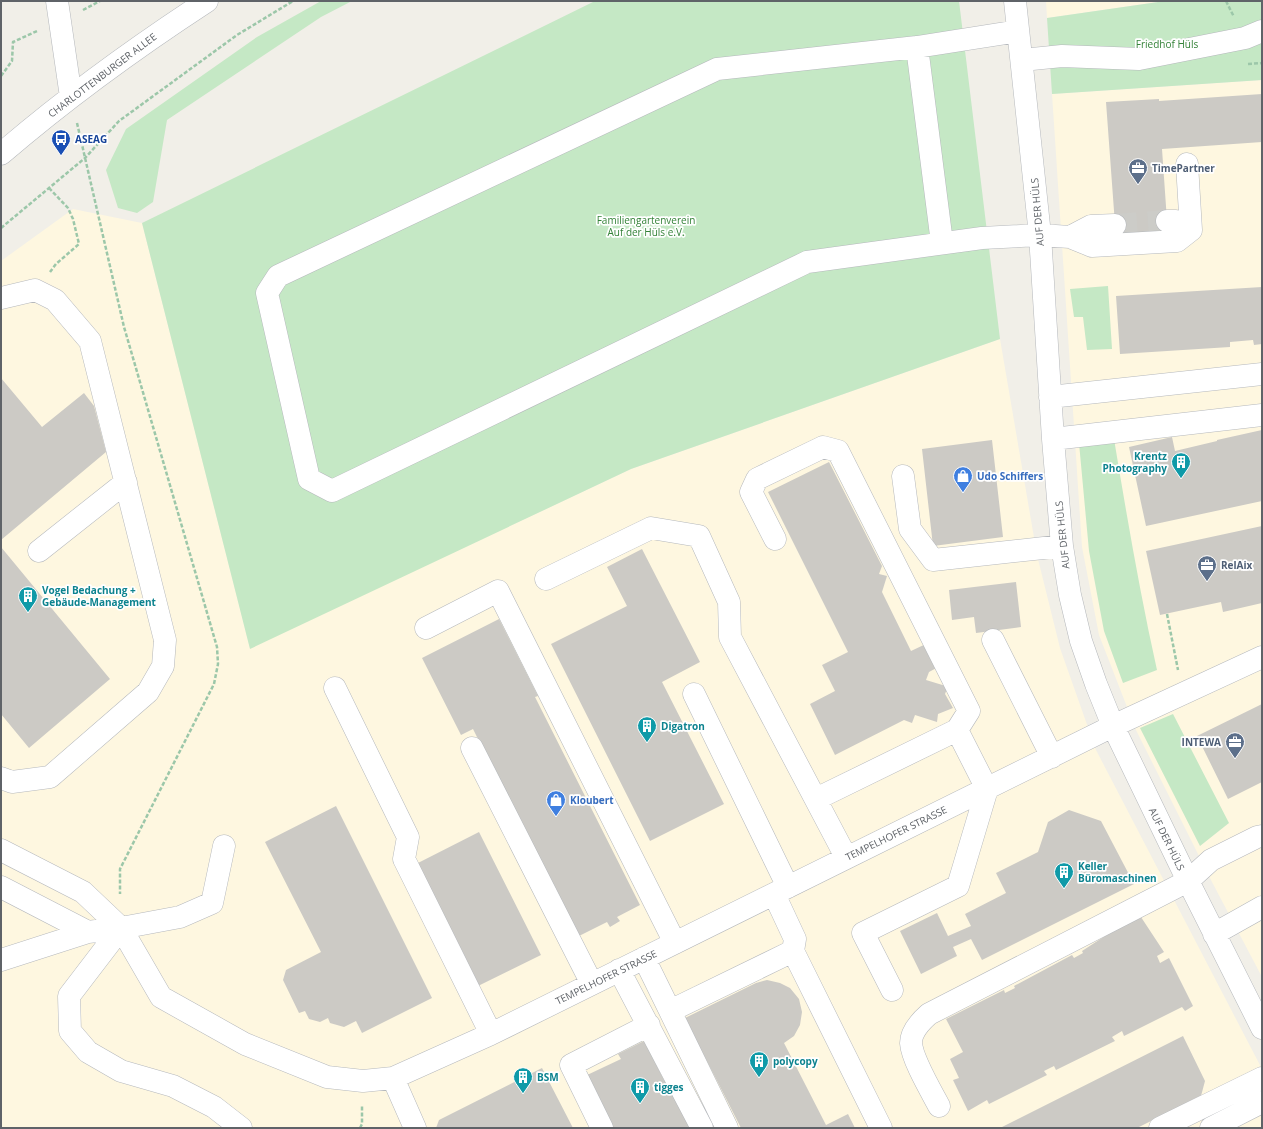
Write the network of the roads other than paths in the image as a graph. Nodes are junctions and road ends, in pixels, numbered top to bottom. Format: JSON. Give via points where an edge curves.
{"nodes":[{"id":1,"x":57,"y":1,"type":"edge"},
{"id":2,"x":207,"y":1,"type":"edge"},
{"id":3,"x":1015,"y":1,"type":"edge"},
{"id":4,"x":1018,"y":30,"type":"junction"},
{"id":5,"x":1262,"y":31,"type":"edge"},
{"id":6,"x":917,"y":47,"type":"junction"},
{"id":7,"x":1022,"y":60,"type":"junction"},
{"id":8,"x":71,"y":97,"type":"junction"},
{"id":9,"x":1,"y":154,"type":"edge"},
{"id":10,"x":1187,"y":164,"type":"dead end"},
{"id":11,"x":1167,"y":221,"type":"tunnel mouth"},
{"id":12,"x":1115,"y":225,"type":"tunnel mouth"},
{"id":13,"x":1191,"y":230,"type":"junction"},
{"id":14,"x":1040,"y":235,"type":"junction"},
{"id":15,"x":1070,"y":237,"type":"junction"},
{"id":16,"x":942,"y":243,"type":"junction"},
{"id":17,"x":1,"y":298,"type":"edge"},
{"id":18,"x":1262,"y":374,"type":"edge"},
{"id":19,"x":1050,"y":397,"type":"junction"},
{"id":20,"x":1262,"y":415,"type":"edge"},
{"id":21,"x":1053,"y":439,"type":"junction"},
{"id":22,"x":903,"y":476,"type":"dead end"},
{"id":23,"x":126,"y":482,"type":"junction"},
{"id":24,"x":775,"y":539,"type":"dead end"},
{"id":25,"x":1062,"y":546,"type":"junction"},
{"id":26,"x":40,"y":551,"type":"dead end"},
{"id":27,"x":546,"y":579,"type":"dead end"},
{"id":28,"x":426,"y":628,"type":"dead end"},
{"id":29,"x":993,"y":640,"type":"dead end"},
{"id":30,"x":1262,"y":657,"type":"edge"},
{"id":31,"x":335,"y":688,"type":"dead end"},
{"id":32,"x":694,"y":694,"type":"dead end"},
{"id":33,"x":1113,"y":726,"type":"junction"},
{"id":34,"x":958,"y":730,"type":"junction"},
{"id":35,"x":472,"y":748,"type":"dead end"},
{"id":36,"x":1052,"y":757,"type":"junction"},
{"id":37,"x":1,"y":778,"type":"edge"},
{"id":38,"x":987,"y":789,"type":"junction"},
{"id":39,"x":816,"y":799,"type":"junction"},
{"id":40,"x":1262,"y":836,"type":"edge"},
{"id":41,"x":224,"y":846,"type":"dead end"},
{"id":42,"x":1,"y":850,"type":"edge"},
{"id":43,"x":846,"y":857,"type":"junction"},
{"id":44,"x":1188,"y":881,"type":"junction"},
{"id":45,"x":1,"y":888,"type":"edge"},
{"id":46,"x":781,"y":891,"type":"junction"},
{"id":47,"x":1262,"y":907,"type":"edge"},
{"id":48,"x":121,"y":928,"type":"junction"},
{"id":49,"x":88,"y":932,"type":"junction"},
{"id":50,"x":1214,"y":934,"type":"junction"},
{"id":51,"x":675,"y":943,"type":"junction"},
{"id":52,"x":793,"y":951,"type":"junction"},
{"id":53,"x":644,"y":958,"type":"junction"},
{"id":54,"x":1,"y":960,"type":"edge"},
{"id":55,"x":619,"y":970,"type":"junction"},
{"id":56,"x":592,"y":984,"type":"junction"},
{"id":57,"x":892,"y":990,"type":"dead end"},
{"id":58,"x":670,"y":1011,"type":"junction"},
{"id":59,"x":649,"y":1025,"type":"junction"},
{"id":60,"x":1262,"y":1028,"type":"edge"},
{"id":61,"x":491,"y":1034,"type":"junction"},
{"id":62,"x":393,"y":1078,"type":"junction"},
{"id":63,"x":1262,"y":1078,"type":"edge"},
{"id":64,"x":1262,"y":1102,"type":"edge"},
{"id":65,"x":939,"y":1106,"type":"dead end"},
{"id":66,"x":241,"y":1128,"type":"edge"},
{"id":67,"x":415,"y":1128,"type":"edge"},
{"id":68,"x":602,"y":1128,"type":"edge"},
{"id":69,"x":702,"y":1128,"type":"edge"},
{"id":70,"x":727,"y":1128,"type":"edge"},
{"id":71,"x":881,"y":1128,"type":"edge"},
{"id":72,"x":1160,"y":1128,"type":"edge"},
{"id":73,"x":1210,"y":1128,"type":"edge"}],
"edges":[{"from":1,"to":8,"type":"street"},
{"from":2,"to":8,"type":"street","name":"CHARLOTTENBURGER ALLEE","via":[[155,35]]},
{"from":3,"to":4,"type":"street","name":"AUF DER HÜLS"},
{"from":4,"to":6,"type":"street"},
{"from":4,"to":7,"type":"street","name":"AUF DER HÜLS"},
{"from":5,"to":7,"type":"street","via":[[1245,38],[1138,59],[1062,56]]},
{"from":6,"to":16,"type":"street"},
{"from":6,"to":16,"type":"street","via":[[717,69],[278,276],[267,293],[309,479],[332,491],[807,262]]},
{"from":7,"to":14,"type":"street","name":"AUF DER HÜLS"},
{"from":8,"to":9,"type":"street","name":"CHARLOTTENBURGER ALLEE"},
{"from":10,"to":13,"type":"street"},
{"from":11,"to":13,"type":"street","via":[[1176,221]]},
{"from":12,"to":15,"type":"street","via":[[1091,226]]},
{"from":13,"to":15,"type":"street","via":[[1177,241],[1092,246]]},
{"from":14,"to":15,"type":"street"},
{"from":14,"to":16,"type":"street"},
{"from":14,"to":19,"type":"street","name":"AUF DER HÜLS"},
{"from":17,"to":23,"type":"street","via":[[35,290],[55,300],[90,341]]},
{"from":18,"to":19,"type":"street"},
{"from":19,"to":21,"type":"street","name":"AUF DER HÜLS"},
{"from":20,"to":21,"type":"street"},
{"from":21,"to":25,"type":"street","name":"AUF DER HÜLS"},
{"from":22,"to":25,"type":"street","via":[[910,529],[933,560]]},
{"from":23,"to":26,"type":"street"},
{"from":23,"to":37,"type":"street","via":[[165,640],[163,666],[148,692],[50,777],[12,782]]},
{"from":24,"to":34,"type":"street","via":[[751,492],[757,479],[823,447],[838,451],[969,711]]},
{"from":25,"to":33,"type":"street","name":"AUF DER HÜLS","via":[[1081,642]]},
{"from":27,"to":39,"type":"street","via":[[651,528],[699,536],[729,602],[730,637]]},
{"from":28,"to":51,"type":"street","via":[[498,591]]},
{"from":29,"to":36,"type":"street"},
{"from":30,"to":33,"type":"street","name":"TEMPELHOFER STRASSE"},
{"from":31,"to":61,"type":"street","via":[[408,837],[404,859]]},
{"from":32,"to":46,"type":"street"},
{"from":33,"to":36,"type":"street","name":"TEMPELHOFER STRASSE"},
{"from":33,"to":44,"type":"street","name":"AUF DER HÜLS"},
{"from":34,"to":38,"type":"street"},
{"from":34,"to":39,"type":"street"},
{"from":35,"to":56,"type":"street"},
{"from":36,"to":38,"type":"street","name":"TEMPELHOFER STRASSE"},
{"from":38,"to":43,"type":"street","name":"TEMPELHOFER STRASSE"},
{"from":38,"to":57,"type":"street","via":[[958,886],[863,933]]},
{"from":39,"to":43,"type":"street"},
{"from":40,"to":44,"type":"street","via":[[1211,860]]},
{"from":41,"to":48,"type":"street","via":[[212,903],[180,917]]},
{"from":42,"to":48,"type":"street","name":"TEMPELHOFER STRASSE","via":[[83,892]]},
{"from":43,"to":46,"type":"street","name":"TEMPELHOFER STRASSE"},
{"from":44,"to":50,"type":"street","name":"AUF DER HÜLS"},
{"from":44,"to":65,"type":"street","via":[[928,1014],[916,1027],[911,1042],[917,1064]]},
{"from":45,"to":49,"type":"street"},
{"from":46,"to":51,"type":"street","name":"TEMPELHOFER STRASSE"},
{"from":46,"to":52,"type":"street","via":[[795,939]]},
{"from":47,"to":50,"type":"street"},
{"from":48,"to":49,"type":"street"},
{"from":48,"to":62,"type":"street","name":"TEMPELHOFER STRASSE","via":[[161,998],[245,1044],[327,1077],[362,1081]]},
{"from":48,"to":66,"type":"street","via":[[69,996],[70,1031],[88,1052],[121,1072],[174,1086],[214,1107]]},
{"from":49,"to":54,"type":"street"},
{"from":50,"to":60,"type":"street","name":"AUF DER HÜLS"},
{"from":51,"to":53,"type":"street","name":"TEMPELHOFER STRASSE"},
{"from":52,"to":58,"type":"street"},
{"from":52,"to":71,"type":"street"},
{"from":53,"to":55,"type":"street","name":"TEMPELHOFER STRASSE"},
{"from":53,"to":58,"type":"street"},
{"from":55,"to":56,"type":"street","name":"TEMPELHOFER STRASSE"},
{"from":55,"to":59,"type":"street"},
{"from":56,"to":61,"type":"street","name":"TEMPELHOFER STRASSE"},
{"from":58,"to":70,"type":"street"},
{"from":59,"to":68,"type":"street","via":[[571,1065]]},
{"from":59,"to":69,"type":"street"},
{"from":61,"to":62,"type":"street","name":"TEMPELHOFER STRASSE"},
{"from":62,"to":67,"type":"street"},
{"from":63,"to":72,"type":"street"},
{"from":64,"to":73,"type":"street"}]}
